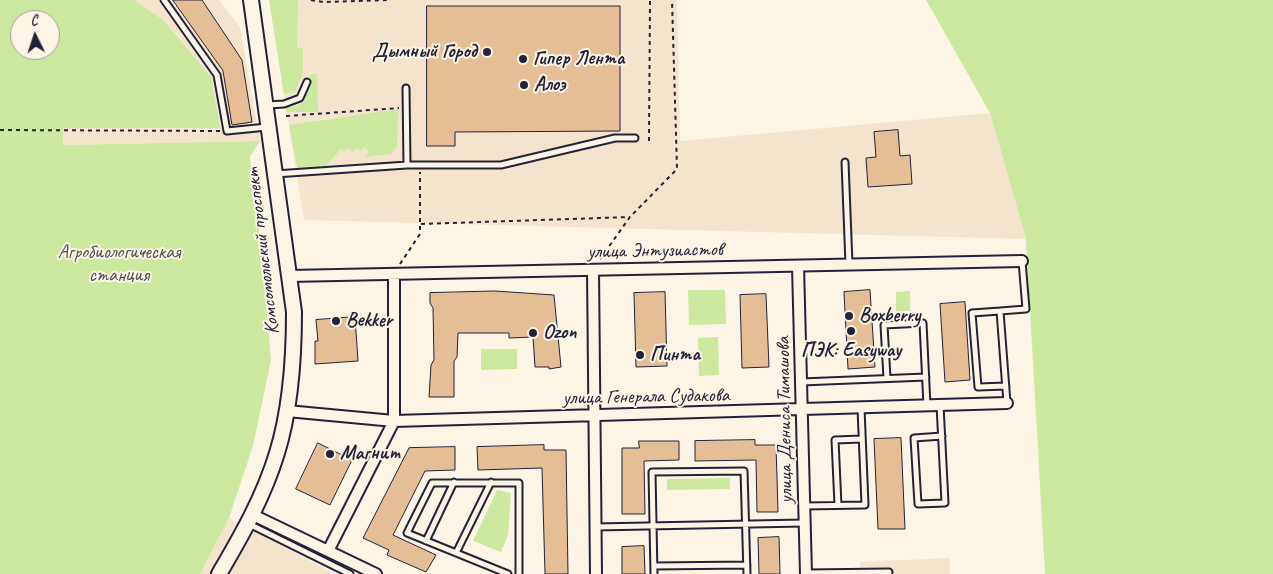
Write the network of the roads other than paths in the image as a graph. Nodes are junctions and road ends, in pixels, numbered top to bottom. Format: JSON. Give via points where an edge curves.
{"nodes":[{"id":1,"x":164,"y":0,"type":"edge"},
{"id":2,"x":251,"y":0,"type":"edge"},
{"id":3,"x":307,"y":82,"type":"dead end"},
{"id":4,"x":406,"y":88,"type":"dead end"},
{"id":5,"x":265,"y":105,"type":"junction"},
{"id":6,"x":268,"y":127,"type":"junction"},
{"id":7,"x":635,"y":138,"type":"dead end"},
{"id":8,"x":845,"y":162,"type":"dead end"},
{"id":9,"x":406,"y":165,"type":"junction"},
{"id":10,"x":275,"y":174,"type":"junction"},
{"id":11,"x":1022,"y":261,"type":"joint"},
{"id":12,"x":849,"y":264,"type":"junction"},
{"id":13,"x":798,"y":266,"type":"junction"},
{"id":14,"x":594,"y":270,"type":"junction"},
{"id":15,"x":394,"y":274,"type":"junction"},
{"id":16,"x":289,"y":276,"type":"junction"},
{"id":17,"x":1000,"y":311,"type":"junction"},
{"id":18,"x":926,"y":377,"type":"junction"},
{"id":19,"x":887,"y":378,"type":"junction"},
{"id":20,"x":801,"y":382,"type":"junction"},
{"id":21,"x":1006,"y":386,"type":"junction"},
{"id":22,"x":1007,"y":403,"type":"joint"},
{"id":23,"x":940,"y":405,"type":"junction"},
{"id":24,"x":927,"y":406,"type":"junction"},
{"id":25,"x":861,"y":408,"type":"junction"},
{"id":26,"x":802,"y":410,"type":"junction"},
{"id":27,"x":287,"y":411,"type":"junction"},
{"id":28,"x":594,"y":416,"type":"junction"},
{"id":29,"x":394,"y":421,"type":"junction"},
{"id":30,"x":942,"y":436,"type":"junction"},
{"id":31,"x":862,"y":439,"type":"junction"},
{"id":32,"x":454,"y":482,"type":"junction"},
{"id":33,"x":491,"y":482,"type":"junction"},
{"id":34,"x":838,"y":505,"type":"junction"},
{"id":35,"x":804,"y":506,"type":"junction"},
{"id":36,"x":250,"y":520,"type":"junction"},
{"id":37,"x":805,"y":522,"type":"junction"},
{"id":38,"x":746,"y":525,"type":"junction"},
{"id":39,"x":653,"y":526,"type":"junction"},
{"id":40,"x":595,"y":527,"type":"junction"},
{"id":41,"x":426,"y":541,"type":"junction"},
{"id":42,"x":328,"y":551,"type":"junction"},
{"id":43,"x":456,"y":553,"type":"junction"},
{"id":44,"x":747,"y":565,"type":"junction"},
{"id":45,"x":654,"y":566,"type":"junction"},
{"id":46,"x":889,"y":572,"type":"dead end"},
{"id":47,"x":219,"y":574,"type":"edge"},
{"id":48,"x":350,"y":574,"type":"edge"},
{"id":49,"x":376,"y":574,"type":"edge"},
{"id":50,"x":508,"y":574,"type":"edge"},
{"id":51,"x":519,"y":574,"type":"edge"},
{"id":52,"x":596,"y":574,"type":"edge"},
{"id":53,"x":654,"y":574,"type":"edge"},
{"id":54,"x":747,"y":574,"type":"edge"},
{"id":55,"x":806,"y":574,"type":"edge"}],
"edges":[{"from":1,"to":6,"type":"lane","via":[[217,75],[227,131]]},
{"from":2,"to":5,"type":"street","name":"Комсомольский проспект"},
{"from":3,"to":5,"type":"lane","via":[[300,98],[284,104]]},
{"from":4,"to":9,"type":"lane"},
{"from":5,"to":6,"type":"street","name":"Комсомольский проспект"},
{"from":6,"to":10,"type":"street","name":"Комсомольский проспект"},
{"from":7,"to":9,"type":"lane","via":[[615,138],[501,166]]},
{"from":8,"to":12,"type":"lane"},
{"from":9,"to":10,"type":"lane"},
{"from":10,"to":16,"type":"street","name":"Комсомольский проспект"},
{"from":11,"to":12,"type":"street","name":"улица Энтузиастов"},
{"from":11,"to":17,"type":"lane","via":[[1026,309]]},
{"from":12,"to":13,"type":"street","name":"улица Энтузиастов"},
{"from":13,"to":14,"type":"street","name":"улица Энтузиастов"},
{"from":13,"to":20,"type":"street","name":"улица Дениса Тимашова"},
{"from":14,"to":15,"type":"street","name":"улица Энтузиастов"},
{"from":14,"to":28,"type":"street"},
{"from":15,"to":16,"type":"street","name":"улица Энтузиастов"},
{"from":15,"to":29,"type":"street"},
{"from":16,"to":27,"type":"street","name":"Комсомольский проспект","via":[[294,348]]},
{"from":17,"to":21,"type":"lane"},
{"from":17,"to":21,"type":"lane","via":[[972,313],[978,387]]},
{"from":18,"to":19,"type":"lane"},
{"from":18,"to":19,"type":"lane","via":[[923,323],[913,323],[884,325]]},
{"from":18,"to":24,"type":"lane"},
{"from":19,"to":20,"type":"lane"},
{"from":20,"to":26,"type":"street","name":"улица Дениса Тимашова"},
{"from":21,"to":22,"type":"lane"},
{"from":22,"to":23,"type":"street","name":"улица Генерала Судакова"},
{"from":23,"to":24,"type":"street","name":"улица Генерала Судакова"},
{"from":23,"to":30,"type":"lane"},
{"from":24,"to":25,"type":"street","name":"улица Генерала Судакова"},
{"from":25,"to":26,"type":"street","name":"улица Генерала Судакова"},
{"from":25,"to":31,"type":"lane"},
{"from":26,"to":28,"type":"street","name":"улица Генерала Судакова"},
{"from":26,"to":35,"type":"street","name":"улица Дениса Тимашова"},
{"from":27,"to":29,"type":"street","name":"улица Генерала Судакова"},
{"from":27,"to":36,"type":"street","name":"Комсомольский проспект","via":[[278,453]]},
{"from":28,"to":29,"type":"street","name":"улица Генерала Судакова"},
{"from":28,"to":40,"type":"street"},
{"from":29,"to":42,"type":"street"},
{"from":30,"to":30,"type":"lane","via":[[945,503],[918,504],[914,438]]},
{"from":31,"to":34,"type":"lane","via":[[836,440]]},
{"from":31,"to":34,"type":"lane","via":[[865,505]]},
{"from":32,"to":33,"type":"lane"},
{"from":32,"to":41,"type":"lane"},
{"from":32,"to":41,"type":"lane","via":[[432,483],[407,533]]},
{"from":33,"to":43,"type":"lane"},
{"from":33,"to":51,"type":"lane","via":[[519,482]]},
{"from":34,"to":35,"type":"lane"},
{"from":35,"to":37,"type":"street","name":"улица Дениса Тимашова"},
{"from":36,"to":42,"type":"street"},
{"from":36,"to":47,"type":"street","name":"Комсомольский проспект"},
{"from":36,"to":48,"type":"lane"},
{"from":37,"to":38,"type":"lane"},
{"from":37,"to":55,"type":"street","name":"улица Дениса Тимашова"},
{"from":38,"to":39,"type":"lane"},
{"from":38,"to":39,"type":"lane","via":[[744,471],[652,472]]},
{"from":38,"to":44,"type":"lane"},
{"from":39,"to":40,"type":"lane"},
{"from":39,"to":45,"type":"lane"},
{"from":40,"to":52,"type":"street"},
{"from":41,"to":43,"type":"lane"},
{"from":42,"to":49,"type":"street"},
{"from":43,"to":50,"type":"lane"},
{"from":44,"to":45,"type":"lane"},
{"from":44,"to":54,"type":"lane"},
{"from":45,"to":53,"type":"lane"},
{"from":46,"to":55,"type":"lane"}]}
